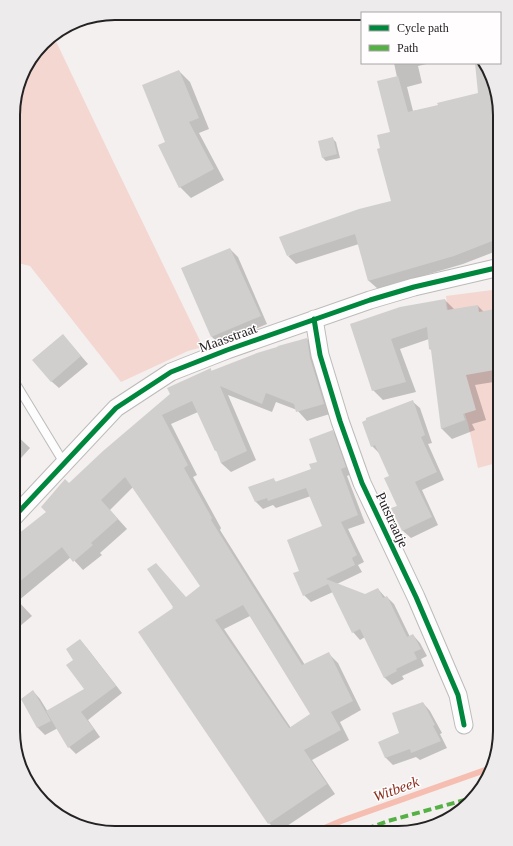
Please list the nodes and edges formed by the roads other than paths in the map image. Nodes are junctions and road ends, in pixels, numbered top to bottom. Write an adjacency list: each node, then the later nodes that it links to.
1 (493, 269): 2 (street, Maasstraat)
2 (314, 319): 4 (street, Maasstraat); 6 (street, Putstraatje)
3 (20, 389): 4 (lane)
4 (64, 463): 5 (street, Maasstraat)
5 (20, 510)
6 (464, 726)

